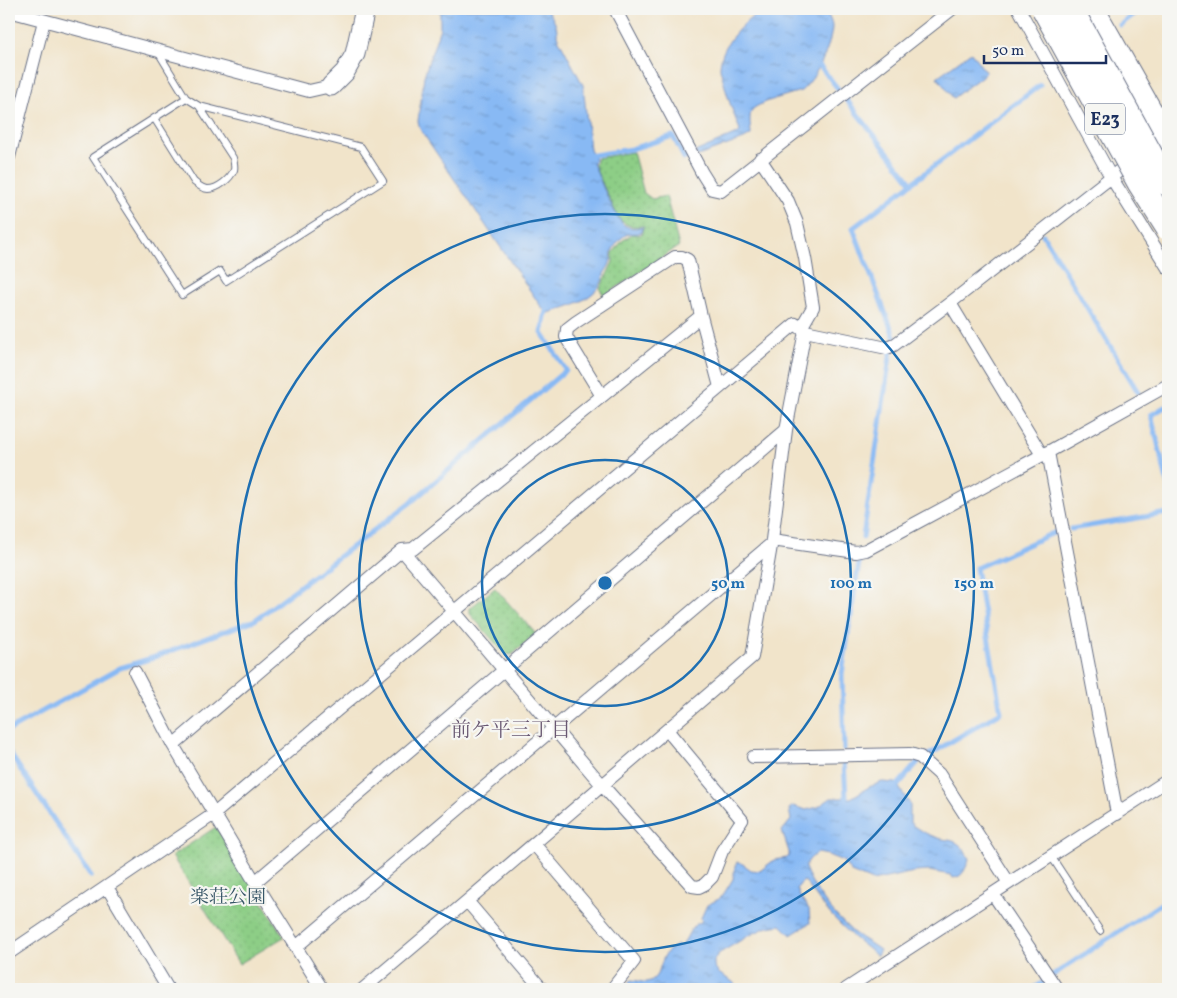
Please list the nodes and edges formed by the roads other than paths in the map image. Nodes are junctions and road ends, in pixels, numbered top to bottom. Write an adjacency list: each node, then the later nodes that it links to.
1 (365, 9): 11 (street)
2 (615, 9): 17 (street)
3 (952, 9): 17 (street)
4 (1019, 9): 18 (street)
5 (1044, 9): 20 (highway, E23, bridge)
6 (1071, 9): 19 (highway, E23, bridge)
7 (1094, 9): 15 (main road)
8 (9, 11): 9 (street)
9 (44, 21): 10 (street); 16 (street)
10 (157, 51): 11 (street); 12 (lane)
11 (331, 86)
12 (186, 98): 13 (lane); 14 (lane)
13 (199, 106): 14 (lane); 14 (lane)
14 (154, 118)
15 (1167, 136): 18 (street)
16 (9, 157)
17 (760, 159): 24 (street)
18 (1111, 177): 21 (street); 22 (street)
19 (1168, 184)
20 (1168, 228)
21 (1168, 268)
22 (950, 303): 24 (street); 29 (street)
23 (701, 316): 26 (street); 27 (street); 27 (street)
24 (803, 329): 26 (street); 28 (street)
25 (1168, 385): 29 (street)
26 (720, 387): 32 (street)
27 (602, 396): 31 (street)
28 (786, 430): 30 (street); 33 (street)
29 (1045, 454): 30 (street); 42 (street)
30 (771, 542): 35 (street); 36 (street)
31 (402, 550): 32 (street); 37 (street)
32 (454, 611): 33 (street); 41 (street)
33 (504, 670): 35 (street); 45 (street)
34 (135, 672): 37 (street)
35 (554, 728): 40 (street); 51 (street)
36 (667, 730): 40 (street); 40 (street)
37 (173, 745): 41 (street)
38 (753, 757): 46 (street)
39 (1168, 780): 42 (street)
40 (602, 785): 43 (street)
41 (214, 814): 45 (street); 47 (street)
42 (1116, 814): 44 (street)
43 (534, 844): 49 (street); 57 (street)
44 (1051, 856): 46 (street); 50 (lane)
45 (255, 882): 51 (street)
46 (1009, 883): 48 (street)
47 (106, 887): 52 (street); 53 (street)
48 (994, 894): 58 (street); 59 (street)
49 (467, 901): 55 (street); 56 (street)
50 (1100, 931)
51 (296, 947): 54 (street)
52 (9, 953)
53 (168, 989)
54 (322, 989)
55 (363, 989)
56 (542, 989)
57 (612, 989)
58 (846, 989)
59 (1057, 989)

